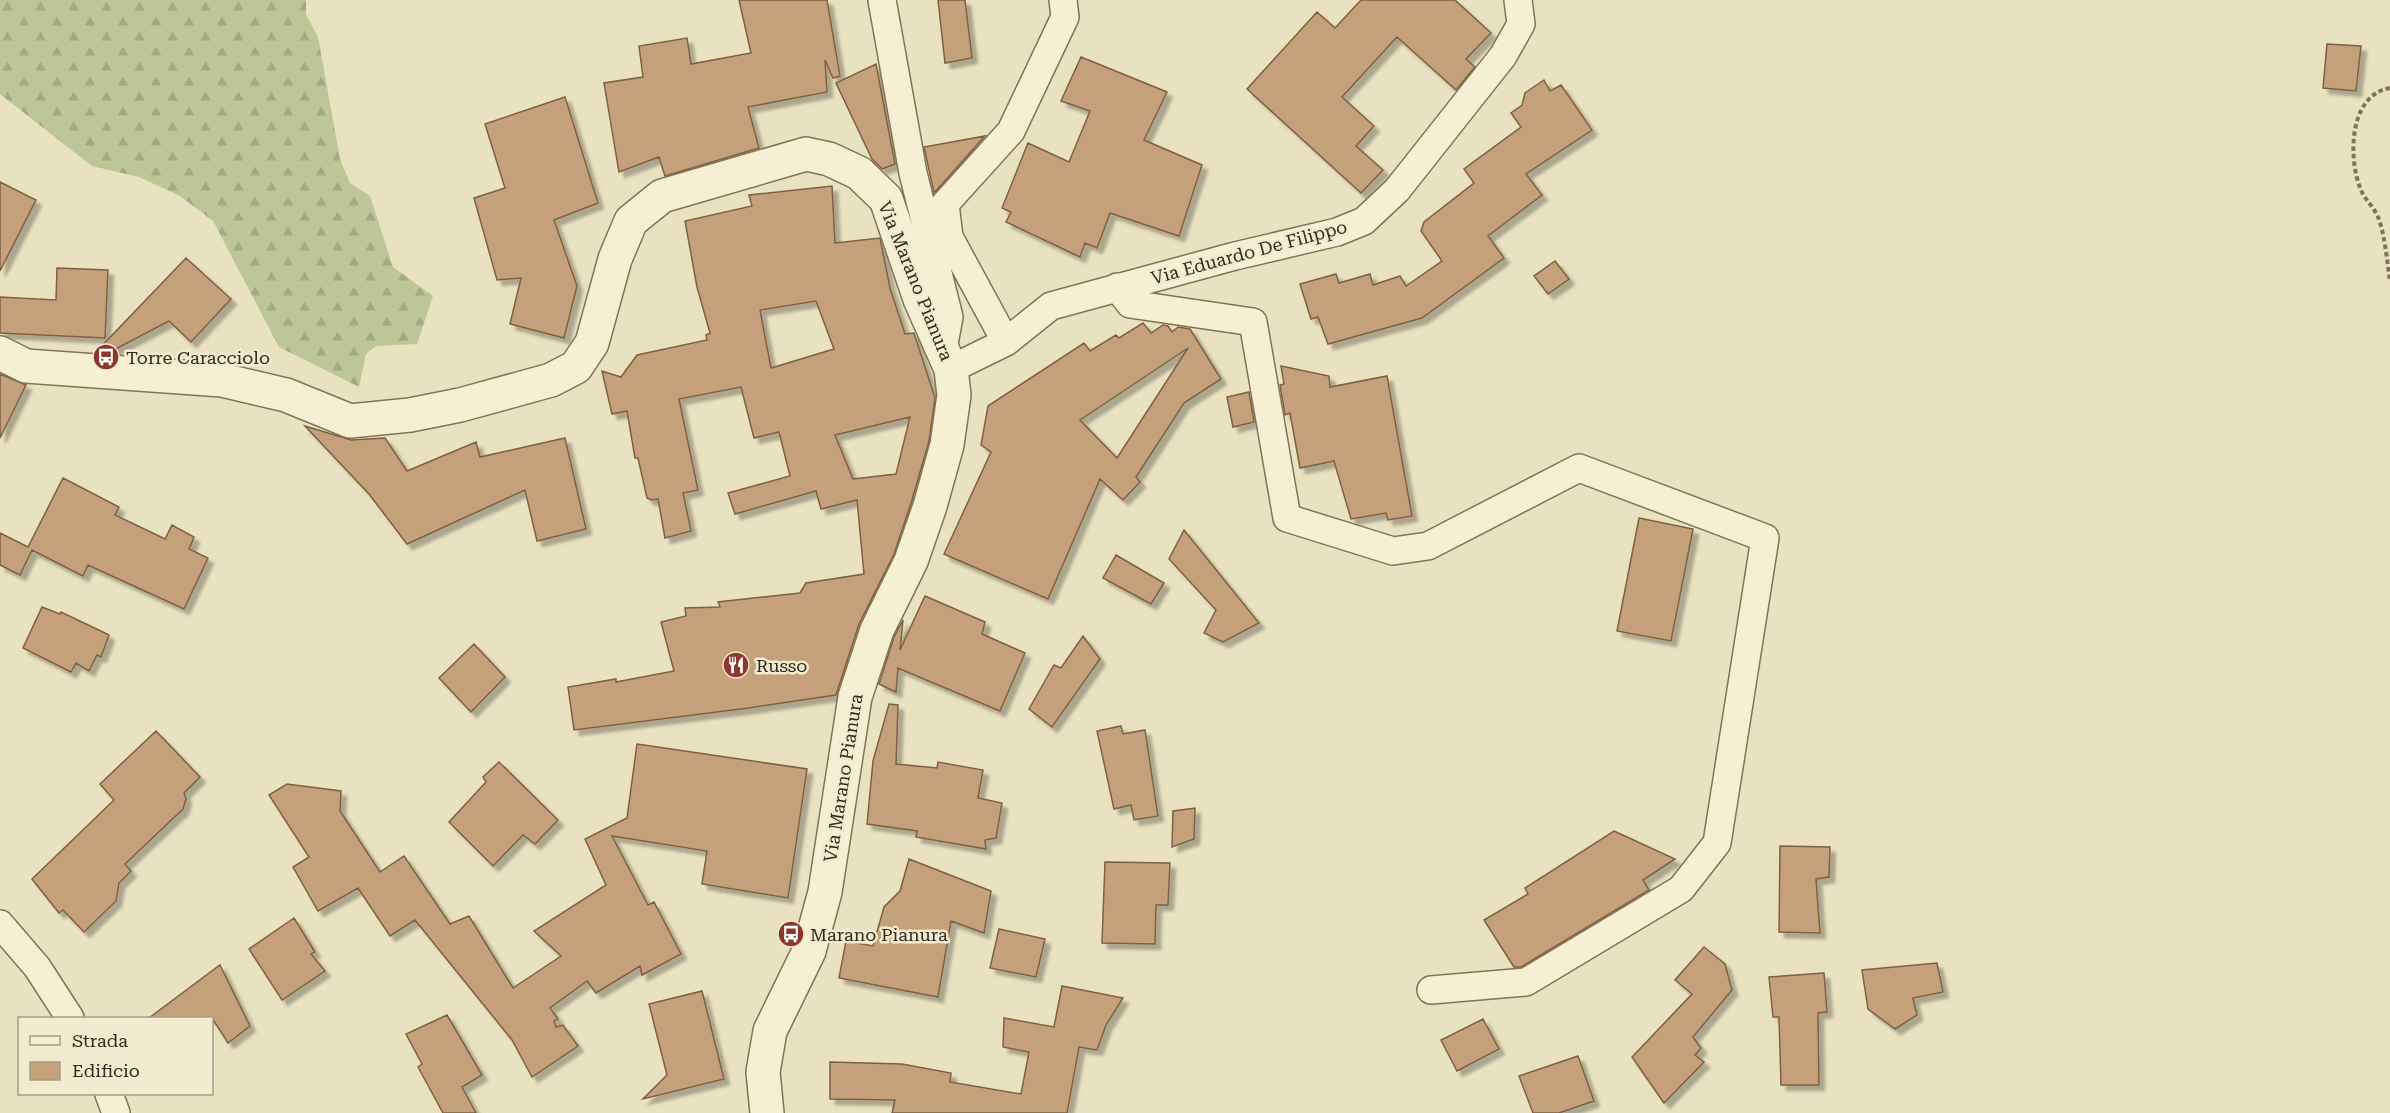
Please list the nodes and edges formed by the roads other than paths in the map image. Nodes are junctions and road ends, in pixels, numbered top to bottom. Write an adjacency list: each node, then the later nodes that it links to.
1 (882, 0): 7 (street)
2 (1063, 0): 5 (street)
3 (1518, 0): 4 (street, Via Eduardo De Filippo)
4 (1117, 287): 5 (street, Via Eduardo De Filippo); 9 (street)
5 (1006, 342): 7 (street, Via Eduardo De Filippo)
6 (0, 353): 7 (street, Via Marano Pianura)
7 (947, 359): 13 (street, Via Marano Pianura)
8 (0, 924): 10 (street)
9 (1431, 990)
10 (69, 1017)
11 (109, 1095): 12 (street)
12 (116, 1113)
13 (767, 1113)

